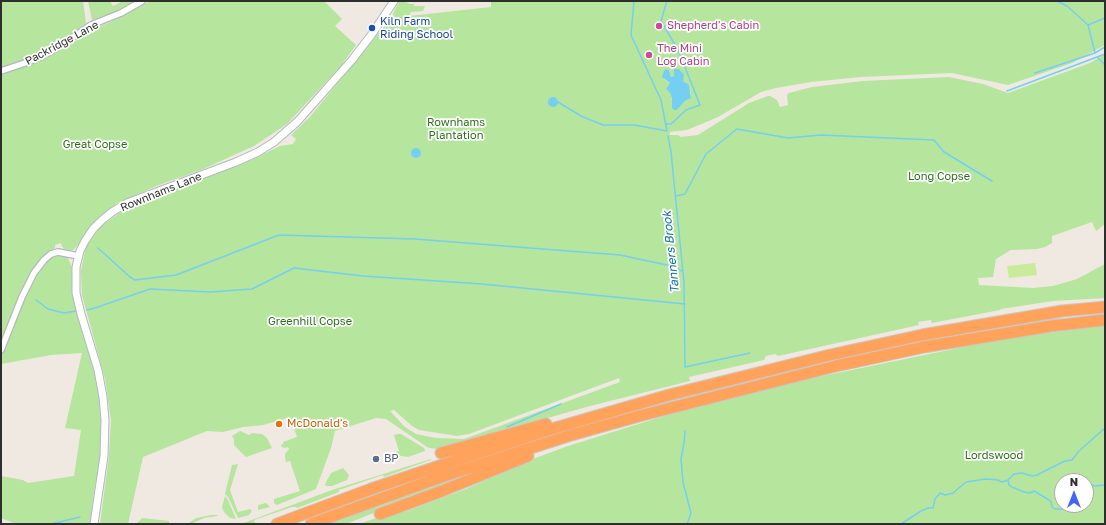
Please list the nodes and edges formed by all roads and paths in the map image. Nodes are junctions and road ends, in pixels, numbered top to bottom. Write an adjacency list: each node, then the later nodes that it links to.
1 (142, 1): 3 (street, Packridge Lane)
2 (394, 1): 4 (street, Rownhams Lane)
3 (1, 71)
4 (79, 256): 7 (street); 12 (street, Rownhams Lane)
5 (1105, 307): 8 (highway)
6 (1105, 320): 9 (highway)
7 (1, 350)
8 (668, 395): 10 (highway); 13 (highway)
9 (568, 436): 11 (highway); 14 (highway)
10 (441, 453)
11 (380, 514)
12 (94, 524)
13 (277, 524)
14 (311, 524)

